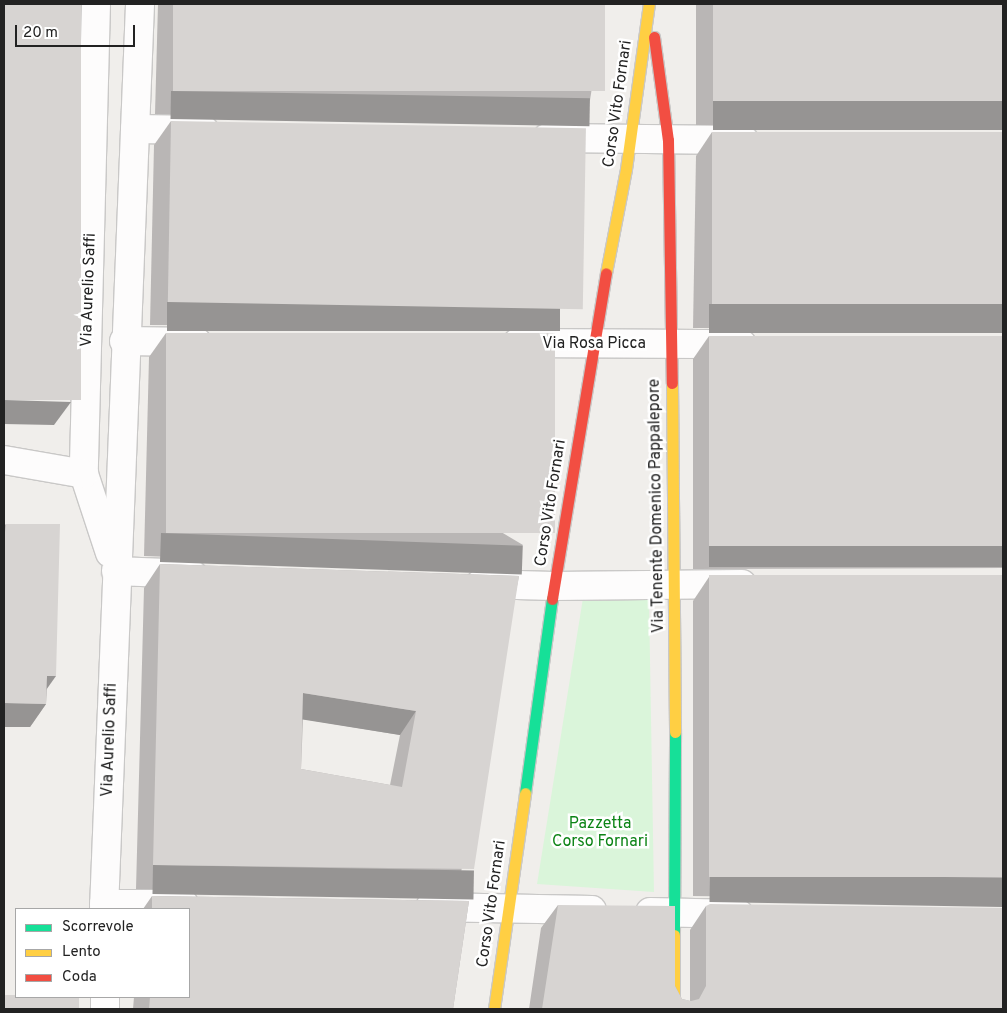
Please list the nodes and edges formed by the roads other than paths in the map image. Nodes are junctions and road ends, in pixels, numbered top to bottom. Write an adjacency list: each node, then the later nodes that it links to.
1 (96, 4): 17 (street, Via Aurelio Saffi)
2 (140, 4): 4 (street, Via Aurelio Saffi)
3 (649, 4): 7 (street, Corso Vito Fornari); 8 (street, Via Tenente Domenico Pappalepore)
4 (135, 129): 5 (street); 10 (street, Via Aurelio Saffi)
5 (234, 131)
6 (521, 137): 7 (street)
7 (630, 140): 8 (street); 13 (street, Corso Vito Fornari)
8 (668, 140): 9 (street); 14 (street, Via Tenente Domenico Pappalepore)
9 (767, 140)
10 (124, 341): 11 (street); 18 (street, Via Aurelio Saffi)
11 (224, 342)
12 (493, 343): 13 (street, Via Rosa Picca)
13 (592, 344): 14 (street, Via Rosa Picca); 23 (street, Corso Vito Fornari)
14 (672, 344): 15 (street, Via Rosa Picca); 21 (street, Via Tenente Domenico Pappalepore)
15 (769, 344)
16 (4, 460): 17 (street)
17 (84, 474): 18 (street, Via Aurelio Saffi)
18 (116, 571): 19 (street); 25 (street, Via Aurelio Saffi)
19 (216, 575)
20 (455, 583): 23 (street)
21 (675, 584): 22 (street); 23 (street); 28 (street, Via Tenente Domenico Pappalepore)
22 (764, 584)
23 (554, 586): 27 (street, Corso Vito Fornari)
24 (212, 905): 25 (street)
25 (104, 906)
26 (400, 906): 27 (street)
27 (508, 908): 28 (street); 30 (street, Corso Vito Fornari)
28 (674, 913): 29 (street); 31 (street, Via Tenente Domenico Pappalepore)
29 (763, 914)
30 (494, 1009)
31 (674, 1009)

